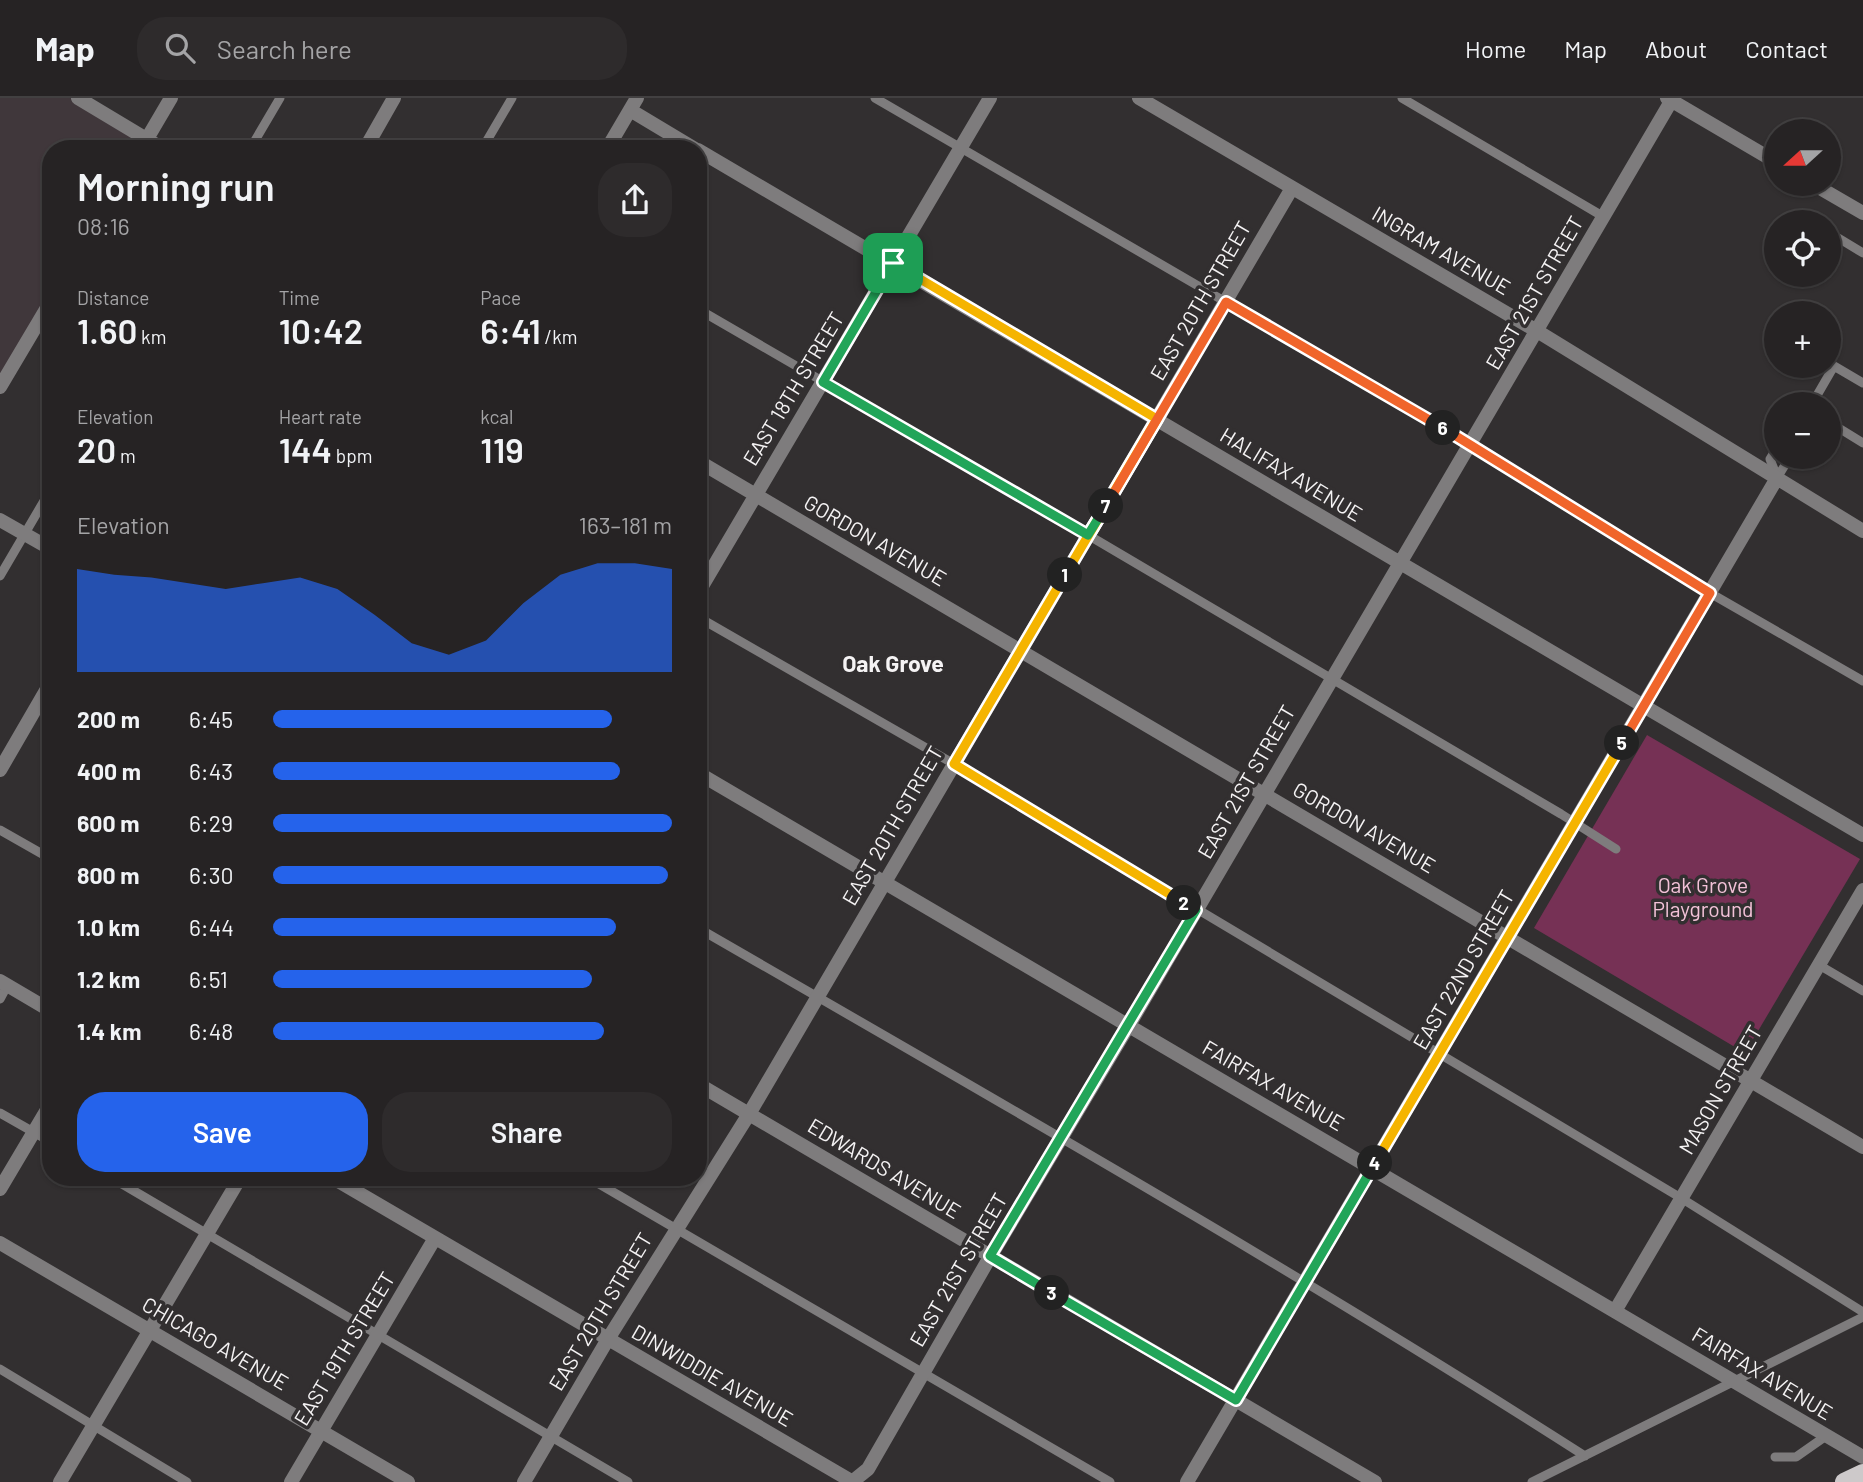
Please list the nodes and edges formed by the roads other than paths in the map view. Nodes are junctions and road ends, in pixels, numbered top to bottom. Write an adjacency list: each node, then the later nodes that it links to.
1 (78, 98): 12 (street)
2 (171, 98): 13 (street)
3 (280, 98): 14 (lane)
4 (394, 98): 15 (street)
5 (512, 98): 16 (lane)
6 (875, 98): 19 (lane)
7 (990, 98): 19 (street, EAST 18TH STREET)
8 (1139, 98): 22 (street, INGRAM AVENUE)
9 (1402, 98): 25 (lane)
10 (1670, 99): 20 (street); 25 (street, EAST 21ST STREET)
11 (633, 104): 17 (street); 18 (street, HALIFAX AVENUE)
12 (138, 140)
13 (146, 140)
14 (255, 140)
15 (370, 140)
16 (487, 140)
17 (612, 140)
18 (683, 140)
19 (960, 148): 28 (street, EAST 18TH STREET); 29 (lane)
20 (1764, 155)
21 (707, 156): 28 (street, HALIFAX AVENUE)
22 (1292, 188): 29 (street, EAST 20TH STREET); 32 (street, INGRAM AVENUE)
23 (1833, 196): 24 (street)
24 (1863, 214)
25 (1604, 217): 32 (street, EAST 21ST STREET)
26 (1841, 240): 27 (lane)
27 (1863, 253)
28 (893, 263): 33 (street, EAST 18TH STREET); 37 (street, HALIFAX AVENUE)
29 (1226, 302): 37 (street, EAST 20TH STREET); 40 (lane)
30 (707, 314): 33 (lane)
31 (42, 316): 35 (street)
32 (1537, 331): 40 (street, EAST 21ST STREET); 44 (street, INGRAM AVENUE)
33 (823, 382): 45 (street, EAST 18TH STREET); 50 (lane)
34 (1863, 383): 36 (lane)
35 (0, 387)
36 (1819, 392)
37 (1157, 419): 50 (street, EAST 20TH STREET); 52 (street, HALIFAX AVENUE)
38 (1841, 429): 39 (lane)
39 (1863, 443)
40 (1470, 444): 52 (street, EAST 21ST STREET); 55 (lane)
41 (707, 466): 45 (street, GORDON AVENUE)
42 (1774, 469): 44 (lane)
43 (1783, 469): 44 (lane)
44 (1777, 478): 48 (street, INGRAM AVENUE); 55 (street, EAST 22ND STREET)
45 (756, 495): 54 (street, EAST 18TH STREET); 57 (street, GORDON AVENUE)
46 (42, 504): 49 (lane)
47 (0, 520): 49 (street)
48 (1863, 531)
49 (24, 534): 51 (street); 53 (lane)
50 (1088, 535): 57 (street, EAST 20TH STREET); 58 (lane)
51 (42, 544)
52 (1400, 563): 58 (street, EAST 21ST STREET); 60 (street, HALIFAX AVENUE)
53 (0, 576)
54 (707, 578)
55 (1710, 593): 59 (lane); 60 (street, EAST 22ND STREET)
56 (707, 622): 62 (lane)
57 (1020, 651): 62 (street, EAST 20TH STREET); 65 (street, GORDON AVENUE)
58 (1332, 679): 65 (street, EAST 21ST STREET); 66 (lane)
59 (1863, 681)
60 (1643, 705): 66 (street, EAST 22ND STREET); 68 (street, HALIFAX AVENUE)
61 (42, 708): 63 (street)
62 (954, 764): 71 (street, EAST 20TH STREET); 73 (lane)
63 (0, 770)
64 (707, 779): 71 (street, FAIRFAX AVENUE)
65 (1264, 794): 73 (street, EAST 21ST STREET); 75 (street, GORDON AVENUE)
66 (1575, 823): 69 (lane); 75 (street, EAST 22ND STREET)
67 (0, 830): 70 (lane)
68 (1863, 835)
69 (1616, 849)
70 (42, 854)
71 (885, 883): 79 (street, EAST 20TH STREET); 82 (street, FAIRFAX AVENUE)
72 (1863, 890): 76 (street, MASON STREET)
73 (1196, 910): 82 (street, EAST 21ST STREET); 83 (lane)
74 (707, 933): 79 (lane)
75 (1508, 937): 83 (street, EAST 22ND STREET); 84 (street, GORDON AVENUE)
76 (1819, 965): 78 (lane); 84 (street, MASON STREET)
77 (4, 984): 80 (lane); 81 (street)
78 (1863, 992)
79 (817, 997): 87 (street, EAST 20TH STREET); 91 (lane)
80 (0, 999)
81 (42, 1006)
82 (1129, 1026): 91 (street, EAST 21ST STREET); 93 (street, FAIRFAX AVENUE)
83 (1439, 1054): 93 (street, EAST 22ND STREET); 101 (lane)
84 (1750, 1081): 92 (street, GORDON AVENUE); 101 (street, MASON STREET)
85 (707, 1089): 87 (street, EDWARDS AVENUE)
86 (0, 1113): 89 (lane)
87 (749, 1114): 94 (street, EAST 20TH STREET); 106 (street, EDWARDS AVENUE)
88 (42, 1119): 89 (street)
89 (34, 1132): 90 (lane); 100 (street)
90 (42, 1137)
91 (1060, 1140): 106 (street, EAST 21ST STREET); 107 (lane)
92 (1863, 1147)
93 (1372, 1168): 107 (street, EAST 22ND STREET); 108 (street, FAIRFAX AVENUE)
94 (707, 1180)
95 (126, 1186): 103 (lane)
96 (235, 1186): 103 (street)
97 (358, 1186): 104 (street, DINWIDDIE AVENUE)
98 (603, 1186): 102 (lane)
99 (704, 1186): 102 (street, EAST 20TH STREET)
100 (0, 1189)
101 (1681, 1198): 108 (street, MASON STREET); 109 (lane)
102 (677, 1228): 112 (street, EAST 20TH STREET); 114 (lane)
103 (208, 1233): 110 (street); 111 (lane)
104 (435, 1238): 111 (street, EAST 19TH STREET); 112 (street, DINWIDDIE AVENUE)
105 (0, 1243): 110 (street, CHICAGO AVENUE)
106 (990, 1256): 114 (street, EAST 21ST STREET); 116 (street, EDWARDS AVENUE)
107 (1306, 1282): 116 (street, EAST 22ND STREET); 121 (lane)
108 (1615, 1311): 115 (street, FAIRFAX AVENUE)
109 (1863, 1315): 115 (lane)
110 (149, 1330): 117 (street); 118 (street, CHICAGO AVENUE)
111 (377, 1336): 118 (street, EAST 19TH STREET); 120 (lane)
112 (608, 1339): 120 (street, EAST 20TH STREET); 131 (street, DINWIDDIE AVENUE)
113 (0, 1369): 117 (lane)
114 (924, 1372): 131 (street, EAST 21ST STREET); 132 (lane)
115 (1736, 1382): 119 (street, FAIRFAX AVENUE); 121 (lane)
116 (1236, 1400): 133 (street, EAST 22ND STREET); 134 (street, EDWARDS AVENUE)
117 (93, 1426): 125 (street); 126 (lane)
118 (321, 1430): 127 (street, EAST 19TH STREET); 128 (street, CHICAGO AVENUE)
119 (1826, 1436): 122 (lane); 123 (street, FAIRFAX AVENUE)
120 (550, 1437): 129 (street, EAST 20TH STREET); 130 (lane)
121 (1585, 1456): 135 (lane)
122 (1775, 1457)
123 (1863, 1457)
124 (1863, 1473): 136 (main road)
125 (60, 1482)
126 (187, 1482)
127 (292, 1482)
128 (408, 1482)
129 (524, 1482)
130 (628, 1482)
131 (852, 1482)
132 (1110, 1482)
133 (1187, 1482)
134 (1375, 1482)
135 (1532, 1482)
136 (1844, 1482)

